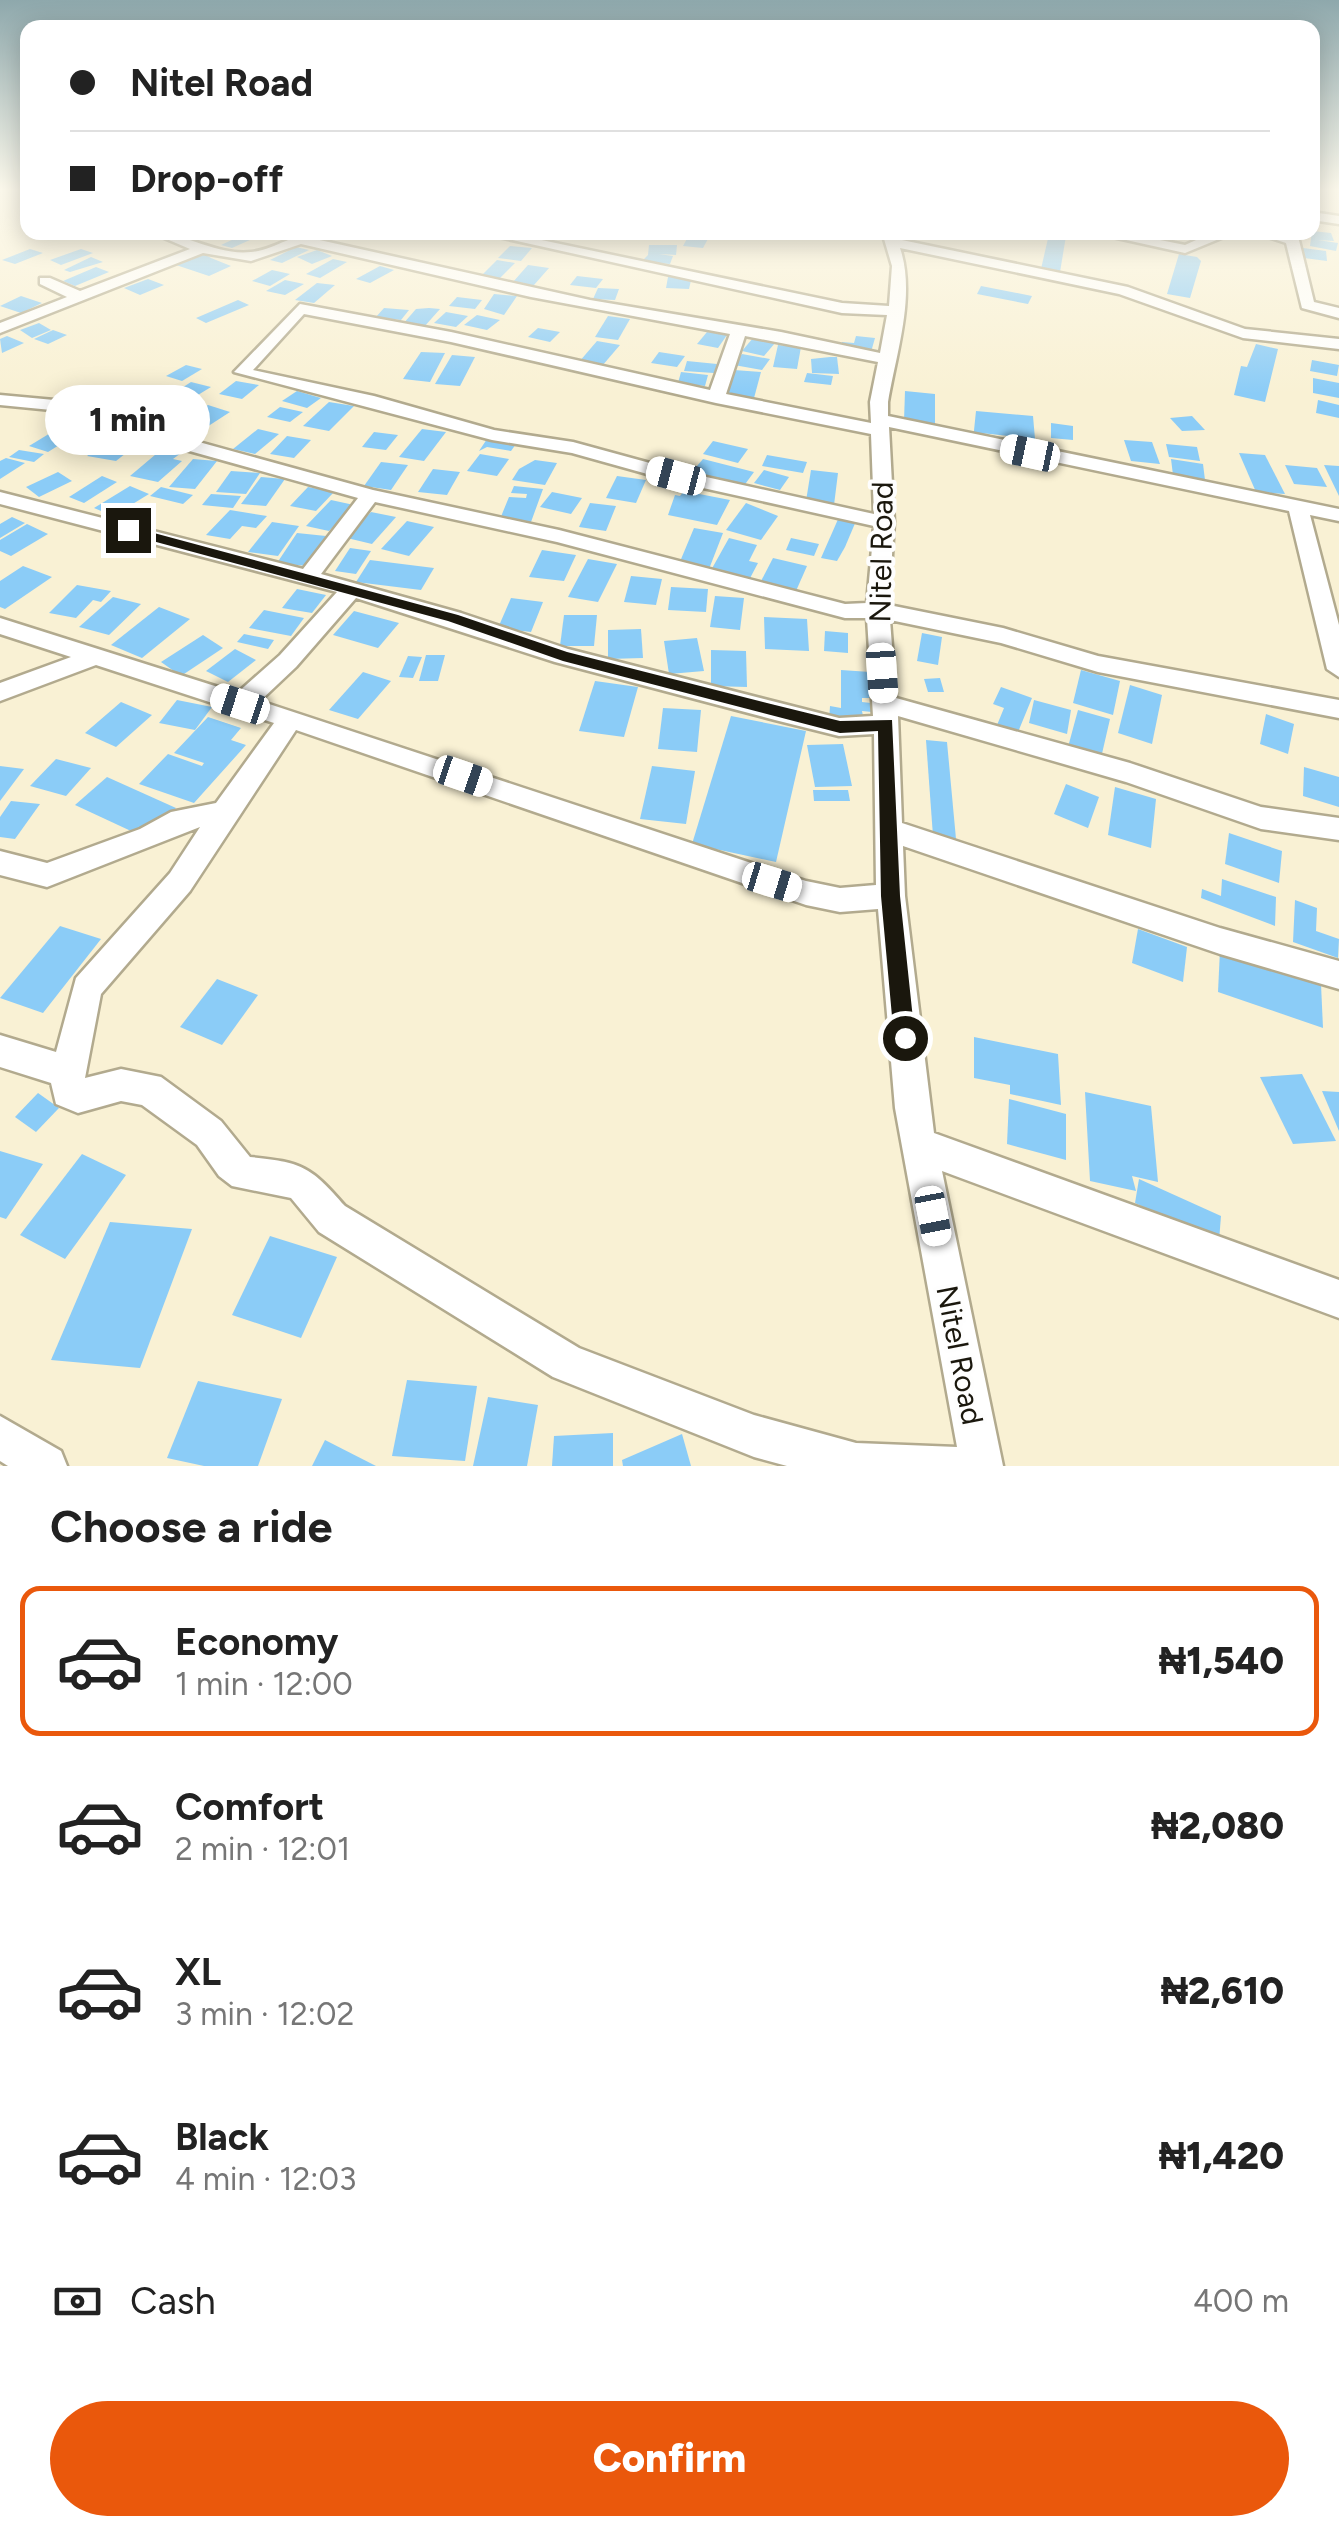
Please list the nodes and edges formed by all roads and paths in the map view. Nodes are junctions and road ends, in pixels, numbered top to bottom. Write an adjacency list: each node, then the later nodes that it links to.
1 (180, 257): 8 (street)
2 (378, 257): 12 (street)
3 (602, 257): 9 (street)
4 (896, 257): 9 (street, Nitel Road)
5 (980, 257): 13 (street)
6 (1296, 257): 10 (street)
7 (44, 282): 8 (street)
8 (78, 296): 11 (street)
9 (895, 311): 14 (street, Nitel Road)
10 (1339, 313)
11 (0, 328)
12 (738, 332): 14 (street); 15 (street)
13 (1339, 344)
14 (886, 358): 17 (street, Nitel Road)
15 (716, 398): 17 (street); 22 (street)
16 (0, 400): 18 (street)
17 (881, 425): 20 (street); 22 (street, Nitel Road)
18 (370, 494): 23 (street); 25 (street)
19 (0, 498): 23 (street)
20 (1298, 507): 21 (street); 28 (street)
21 (1339, 515)
22 (884, 522): 25 (street, Nitel Road)
23 (306, 579): 24 (street)
24 (352, 590): 30 (street); 32 (street)
25 (878, 610): 31 (street); 32 (street, Nitel Road)
26 (0, 626): 27 (street)
27 (94, 658): 29 (street); 30 (street)
28 (1339, 669)
29 (0, 692)
30 (240, 704): 33 (street)
31 (1339, 710)
32 (885, 714): 35 (street); 36 (street, Nitel Road)
33 (290, 720): 34 (street); 38 (street)
34 (224, 812): 37 (street); 41 (street)
35 (1339, 829)
36 (889, 830): 38 (street, Nitel Road); 39 (street)
37 (0, 862)
38 (891, 896): 42 (street, Nitel Road)
39 (1339, 975)
40 (0, 1051): 41 (street)
41 (68, 1072): 46 (street)
42 (919, 1145): 43 (street); 47 (street, Nitel Road)
43 (1339, 1300)
44 (0, 1437): 45 (street)
45 (46, 1466)
46 (952, 1466)
47 (982, 1466)

